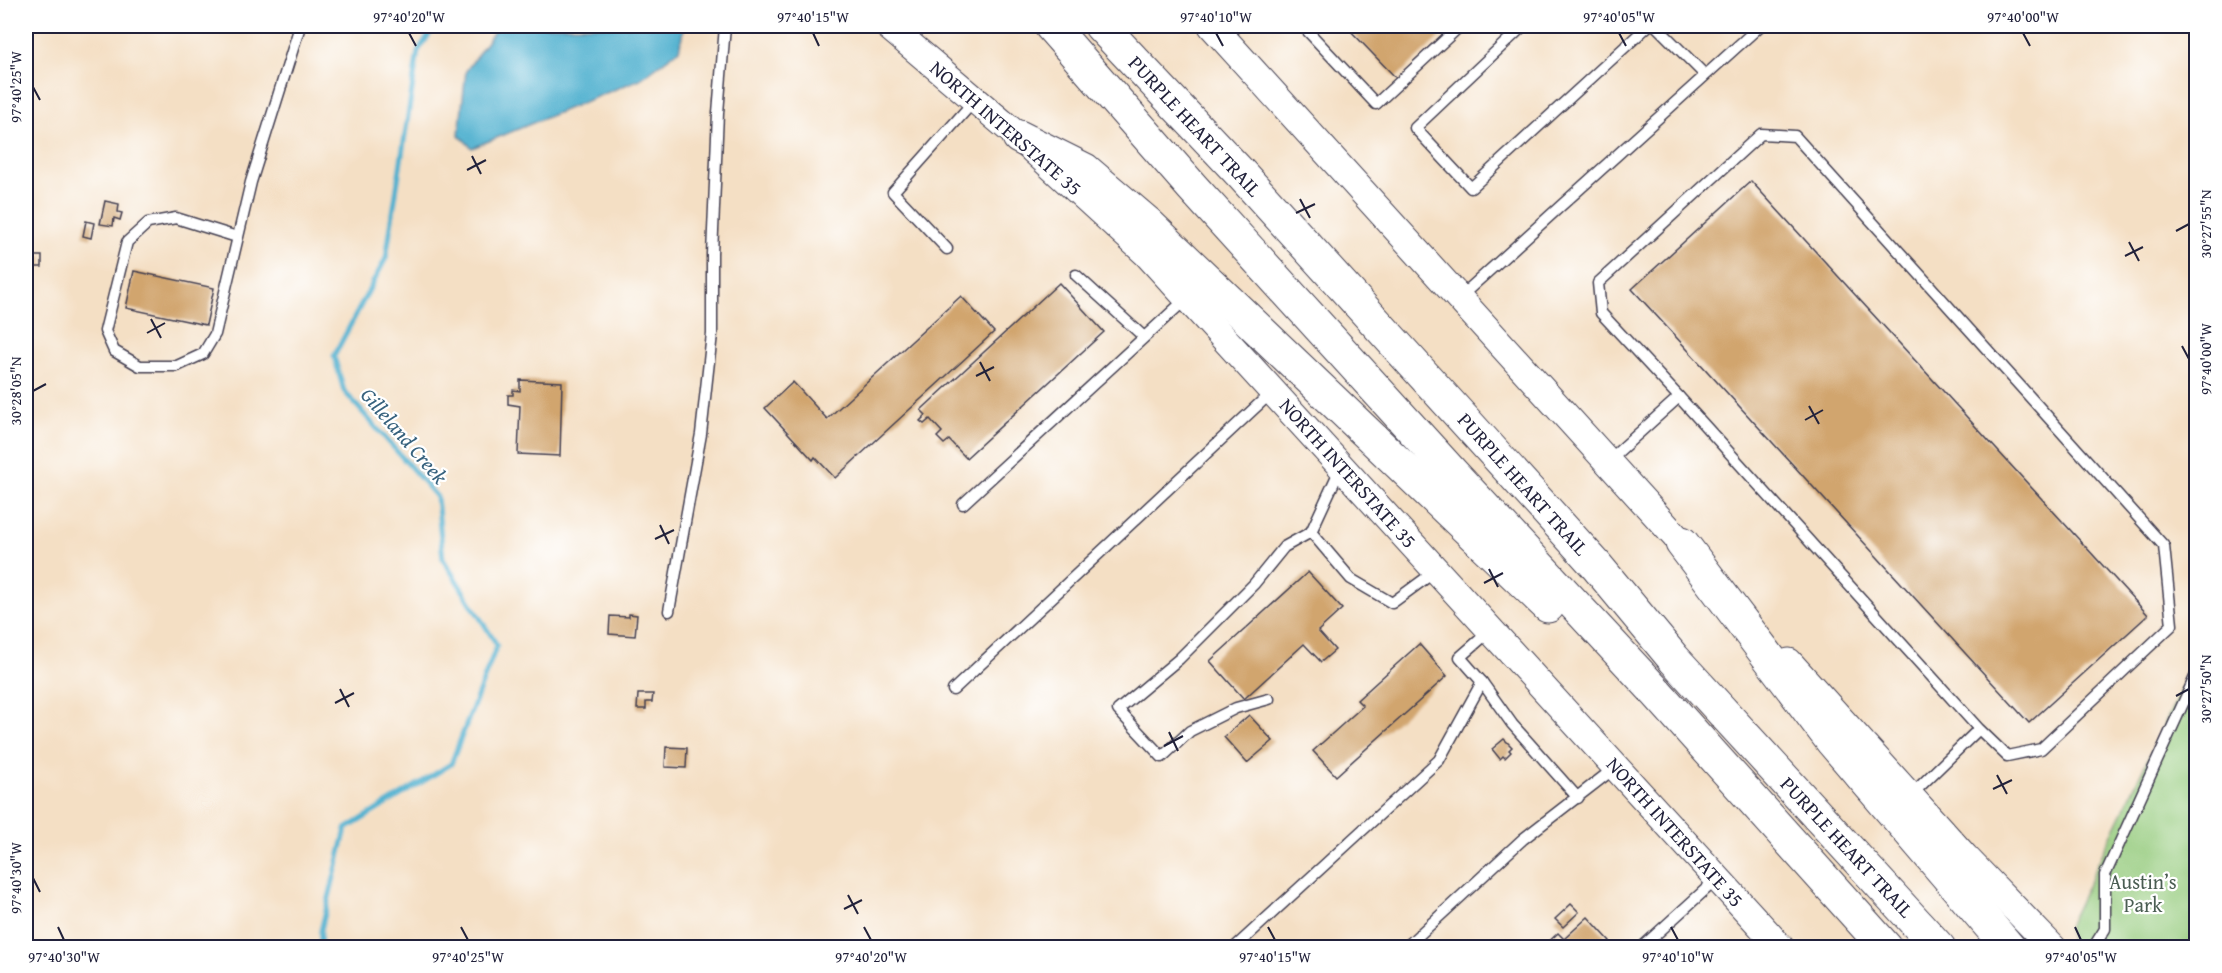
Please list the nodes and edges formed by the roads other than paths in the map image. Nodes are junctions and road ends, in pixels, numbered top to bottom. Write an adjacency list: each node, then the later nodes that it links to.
1 (300, 26): 16 (lane)
2 (726, 26): 30 (lane)
3 (888, 26): 14 (main road, NORTH INTERSTATE 35)
4 (1051, 26): 35 (highway, PURPLE HEART TRAIL)
5 (1101, 26): 49 (highway, PURPLE HEART TRAIL)
6 (1212, 26): 19 (main road)
7 (1303, 26): 8 (lane)
8 (1460, 26)
9 (1523, 26): 10 (lane)
10 (1648, 26)
11 (1656, 26): 13 (lane)
12 (1760, 26): 13 (lane)
13 (1706, 75): 19 (lane)
14 (975, 99): 15 (main road, NORTH INTERSTATE 35); 17 (lane)
15 (1019, 137): 20 (main road, NORTH INTERSTATE 35); 35 (highway)
16 (237, 237): 16 (lane)
17 (947, 249)
18 (1076, 275): 21 (lane)
19 (1459, 297): 24 (main road)
20 (1187, 298): 21 (lane); 22 (main road, NORTH INTERSTATE 35)
21 (1144, 337): 26 (lane)
22 (1273, 391): 25 (main road, NORTH INTERSTATE 35); 34 (lane)
23 (1679, 397): 24 (lane); 37 (lane); 37 (lane)
24 (1607, 462): 28 (main road)
25 (1342, 465): 27 (lane); 29 (main road, NORTH INTERSTATE 35)
26 (963, 504)
27 (1311, 532): 29 (lane); 36 (lane)
28 (1682, 543): 39 (main road); 50 (highway)
29 (1437, 570): 31 (main road, NORTH INTERSTATE 35)
30 (669, 611)
31 (1492, 630): 33 (lane); 38 (main road, NORTH INTERSTATE 35)
32 (2196, 675): 52 (lane)
33 (1482, 682): 40 (lane); 43 (lane)
34 (953, 690)
35 (1657, 693): 42 (highway, PURPLE HEART TRAIL)
36 (1269, 699)
37 (1979, 729): 39 (lane)
38 (1617, 767): 40 (lane); 41 (main road, NORTH INTERSTATE 35)
39 (1910, 796): 51 (main road)
40 (1578, 798): 44 (lane)
41 (1718, 878): 45 (lane); 46 (main road, NORTH INTERSTATE 35)
42 (1857, 917): 47 (highway); 48 (highway, PURPLE HEART TRAIL)
43 (1234, 948)
44 (1405, 948)
45 (1641, 948)
46 (1781, 948)
47 (1877, 948)
48 (1886, 948)
49 (1939, 948)
50 (2009, 948)
51 (2053, 948)
52 (2093, 948)

